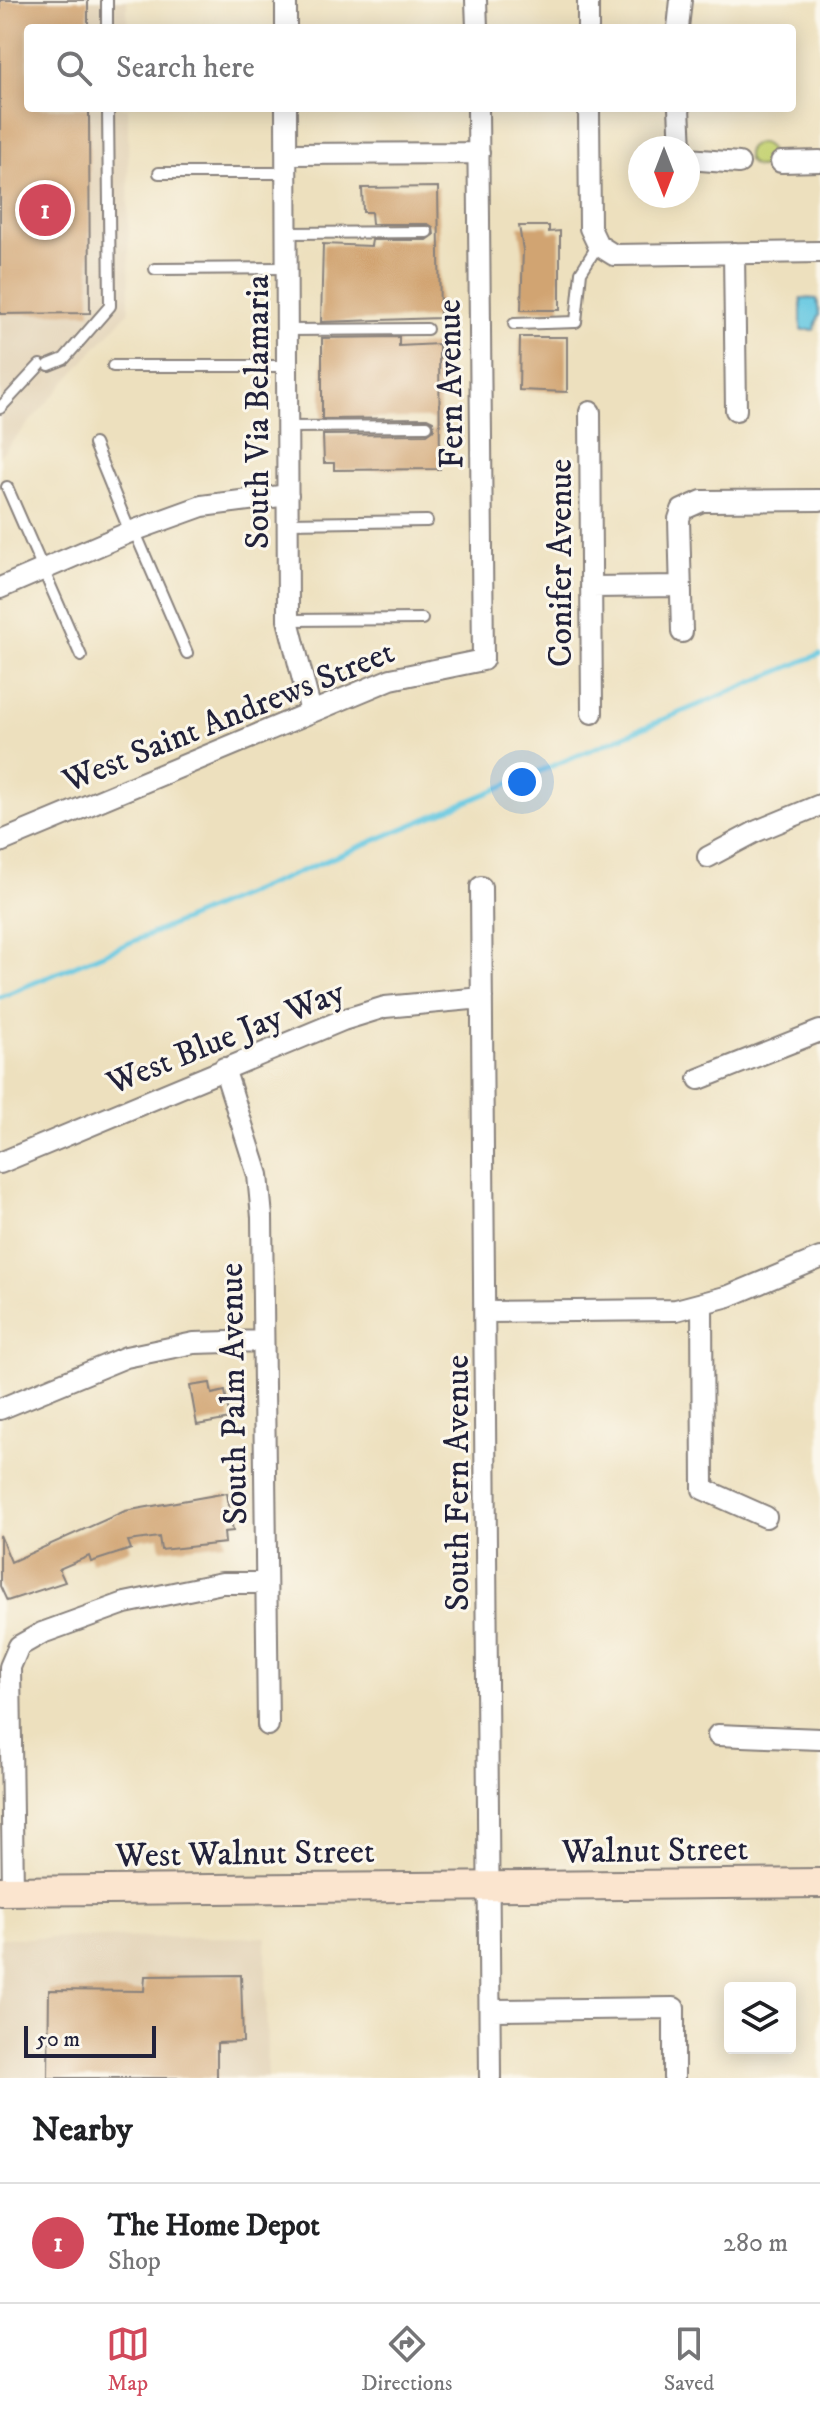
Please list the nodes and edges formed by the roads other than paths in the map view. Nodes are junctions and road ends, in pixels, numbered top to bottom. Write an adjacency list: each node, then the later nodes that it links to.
1 (107, 0): 6 (lane)
2 (286, 0): 7 (street)
3 (476, 0): 8 (street)
4 (588, 0): 9 (street)
5 (681, 0): 10 (street)
6 (107, 24)
7 (286, 24)
8 (477, 24)
9 (588, 24)
10 (678, 24)
11 (108, 112): 36 (lane)
12 (286, 112): 22 (street, South Via Belamaria)
13 (478, 112): 17 (street, Fern Avenue)
14 (589, 112): 26 (street)
15 (679, 112): 16 (street)
16 (680, 136)
17 (479, 153): 22 (street); 57 (street, Fern Avenue)
18 (700, 160): 21 (street)
19 (820, 161): 20 (street)
20 (781, 162)
21 (739, 163)
22 (287, 164): 23 (lane); 25 (street, South Via Belamaria)
23 (159, 173)
24 (427, 232): 25 (lane)
25 (287, 233): 29 (street, South Via Belamaria)
26 (598, 245): 28 (street); 31 (lane)
27 (820, 252): 28 (street)
28 (734, 253): 37 (street)
29 (287, 268): 30 (lane); 33 (street, South Via Belamaria)
30 (155, 269)
31 (514, 324)
32 (427, 329): 33 (lane)
33 (288, 330): 35 (street, South Via Belamaria)
34 (113, 366): 35 (lane)
35 (288, 366): 40 (street, South Via Belamaria)
36 (0, 408)
37 (736, 410)
38 (590, 412): 50 (street, Conifer Avenue)
39 (427, 426): 40 (lane)
40 (288, 427): 43 (street, South Via Belamaria)
41 (94, 444): 47 (lane)
42 (7, 487): 48 (lane)
43 (288, 495): 46 (street, South Via Belamaria); 47 (street)
44 (820, 500): 49 (street)
45 (427, 521): 46 (lane)
46 (288, 523): 53 (street, South Via Belamaria)
47 (132, 531): 48 (street); 55 (lane)
48 (43, 570): 51 (street); 56 (lane)
49 (681, 586): 50 (street); 54 (street)
50 (591, 587): 59 (street, Conifer Avenue)
51 (0, 588)
52 (422, 619): 53 (lane)
53 (288, 620): 58 (street, South Via Belamaria)
54 (682, 632)
55 (187, 653)
56 (81, 656)
57 (483, 660): 58 (street, West Saint Andrews Street)
58 (311, 712): 61 (street, West Saint Andrews Street)
59 (592, 713)
60 (820, 805): 62 (street)
61 (0, 842)
62 (708, 857)
63 (481, 887): 64 (street, South Fern Avenue)
64 (482, 998): 66 (street, West Blue Jay Way); 71 (street, South Fern Avenue)
65 (820, 1031): 67 (street)
66 (224, 1068): 68 (street, West Blue Jay Way); 72 (street, South Palm Avenue)
67 (699, 1079)
68 (0, 1163)
69 (820, 1258): 70 (street)
70 (702, 1304): 71 (street); 74 (street)
71 (486, 1312): 81 (street, South Fern Avenue)
72 (263, 1341): 73 (street); 75 (street, South Palm Avenue)
73 (0, 1409)
74 (766, 1517)
75 (266, 1583): 76 (street, South Palm Avenue); 77 (street)
76 (268, 1725)
77 (5, 1728): 82 (street)
78 (718, 1735): 79 (street)
79 (820, 1739)
80 (820, 1883): 81 (street, Walnut Street)
81 (491, 1887): 82 (street, West Walnut Street); 83 (street, South Fern Avenue)
82 (6, 1891)
83 (490, 2010): 84 (street, South Fern Avenue); 85 (street)
84 (490, 2078)
85 (674, 2078)

